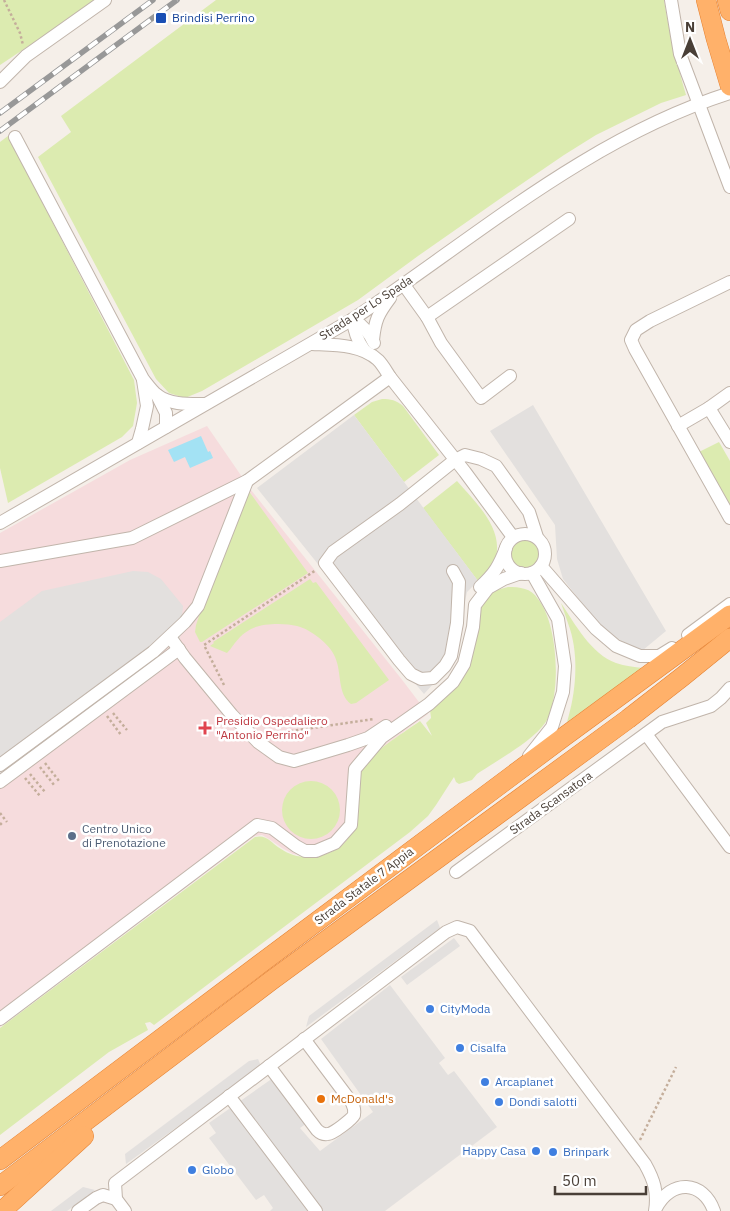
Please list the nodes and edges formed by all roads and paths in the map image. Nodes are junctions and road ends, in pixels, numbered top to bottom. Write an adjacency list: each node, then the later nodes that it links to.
1 (4, 0): 7 (path)
2 (105, 0): 7 (street)
3 (671, 0): 11 (street)
4 (706, 0): 8 (highway)
5 (727, 0): 6 (highway)
6 (730, 11)
7 (26, 56): 9 (street)
8 (727, 78)
9 (0, 82)
10 (730, 93): 11 (street, Strada per Lo Spada)
11 (699, 104): 13 (street); 16 (street, Strada per Lo Spada)
12 (15, 136): 25 (street)
13 (730, 186)
14 (570, 219): 17 (street)
15 (730, 282): 31 (street)
16 (400, 288): 17 (street); 18 (street, Strada per Lo Spada); 19 (street)
17 (427, 318): 23 (street)
18 (353, 319): 19 (street); 20 (street, Strada per Lo Spada); 21 (street)
19 (373, 340): 22 (street)
20 (312, 344): 21 (street); 28 (street, Strada per Lo Spada)
21 (364, 350): 22 (street)
22 (378, 360): 24 (street)
23 (510, 376)
24 (390, 377): 35 (street); 36 (street)
25 (143, 379): 27 (street); 29 (street)
26 (730, 393): 30 (street)
27 (157, 396): 28 (street); 32 (street)
28 (206, 404): 32 (street, Strada per Lo Spada)
29 (147, 406): 32 (street); 34 (street)
30 (709, 408): 31 (street); 33 (street)
31 (678, 426): 37 (street)
32 (166, 427): 34 (street, Strada per Lo Spada)
33 (730, 442)
34 (138, 443): 38 (street, Strada per Lo Spada)
35 (455, 460): 39 (street); 40 (street); 42 (street)
36 (247, 481): 41 (street); 47 (street)
37 (730, 518)
38 (0, 523)
39 (537, 537): 40 (street); 43 (street)
40 (510, 543): 43 (street); 50 (street)
41 (0, 561)
42 (453, 571)
43 (532, 571): 45 (street); 65 (street); 76 (street)
44 (314, 572): 52 (path)
45 (730, 604)
46 (730, 615): 65 (highway, Strada Statale 7 Appia)
47 (170, 637): 50 (street); 63 (street)
48 (730, 638): 51 (highway)
49 (730, 645): 51 (highway)
50 (179, 649): 68 (street)
51 (682, 677): 80 (highway, Strada Statale 7 Appia)
52 (225, 686)
53 (730, 688): 59 (street, Strada Scansatora)
54 (110, 709): 57 (path)
55 (105, 713): 60 (path)
56 (378, 718): 58 (path)
57 (127, 730)
58 (261, 730)
59 (646, 734): 74 (street); 75 (street, Strada Scansatora)
60 (121, 735)
61 (42, 760): 67 (path)
62 (37, 764): 69 (path)
63 (0, 765)
64 (28, 771): 70 (path)
65 (514, 774): 83 (highway, Strada Statale 7 Appia)
66 (23, 775): 71 (path)
67 (59, 781)
68 (0, 782)
69 (54, 785)
70 (45, 792)
71 (40, 796)
72 (0, 813): 73 (path)
73 (7, 822)
74 (730, 847)
75 (456, 872)
76 (0, 1018)
77 (304, 1039): 78 (street); 78 (street); 82 (street)
78 (270, 1066): 81 (street)
79 (676, 1067): 82 (path)
80 (150, 1072): 84 (highway, Strada Statale 7 Appia); 87 (highway)
81 (229, 1096): 85 (street); 90 (street)
82 (635, 1150): 86 (street)
83 (0, 1160)
84 (0, 1186)
85 (116, 1199): 88 (street); 89 (street)
86 (656, 1209): 91 (street)
87 (2, 1211)
88 (78, 1211)
89 (125, 1211)
90 (316, 1211)
91 (714, 1211)

